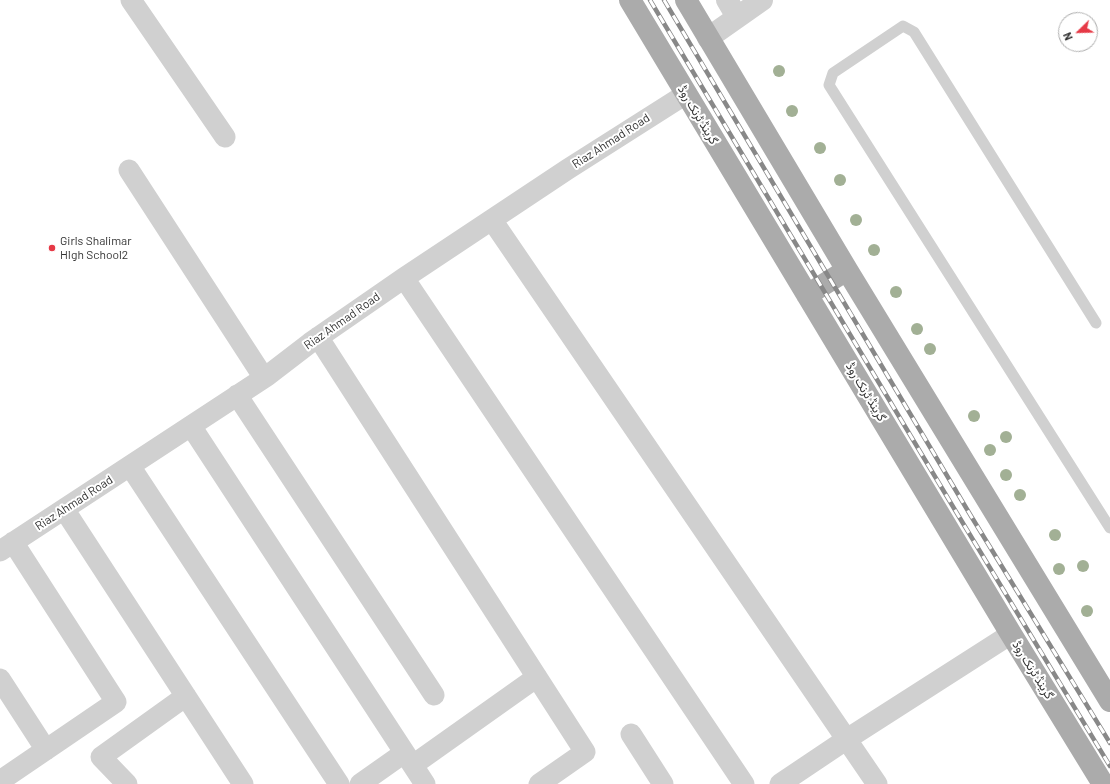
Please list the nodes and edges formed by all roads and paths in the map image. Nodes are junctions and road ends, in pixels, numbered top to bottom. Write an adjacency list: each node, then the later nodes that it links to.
1 (131, 0): 8 (street)
2 (630, 0): 7 (main road, گرینڈ ٹرنک روڈ)
3 (686, 0): 6 (main road)
4 (762, 0): 5 (street)
5 (732, 9): 6 (street)
6 (708, 38): 11 (main road)
7 (686, 94): 10 (street, Riaz Ahmad Road); 13 (main road, گرینڈ ٹرنک روڈ)
8 (225, 138)
9 (130, 170): 16 (street)
10 (492, 220): 12 (street, Riaz Ahmad Road); 31 (street)
11 (847, 270): 13 (main road); 28 (main road)
12 (404, 278): 15 (street, Riaz Ahmad Road); 42 (street)
13 (807, 295): 23 (main road, گرینڈ ٹرنک روڈ)
14 (1096, 323): 21 (lane)
15 (318, 337): 16 (street, Riaz Ahmad Road); 24 (street)
16 (264, 378): 17 (street, Riaz Ahmad Road)
17 (237, 395): 18 (street, Riaz Ahmad Road); 26 (street)
18 (191, 426): 19 (street, Riaz Ahmad Road); 33 (street)
19 (130, 466): 20 (street, Riaz Ahmad Road); 38 (street)
20 (64, 509): 22 (street, Riaz Ahmad Road); 27 (street)
21 (1110, 528)
22 (7, 547): 32 (street)
23 (1011, 634): 31 (street); 45 (main road, گرینڈ ٹرنک روڈ)
24 (537, 677): 33 (street); 35 (street)
25 (0, 679): 29 (street)
26 (434, 695)
27 (186, 696): 36 (street); 37 (street)
28 (1110, 701)
29 (7, 705): 32 (street)
30 (631, 734): 41 (street)
31 (847, 739): 43 (street); 44 (street)
32 (46, 750): 34 (street)
33 (408, 759): 39 (street); 40 (street)
34 (0, 781)
35 (546, 782)
36 (127, 784)
37 (243, 784)
38 (339, 784)
39 (360, 784)
40 (425, 784)
41 (663, 784)
42 (744, 784)
43 (780, 784)
44 (877, 784)
45 (1103, 784)

